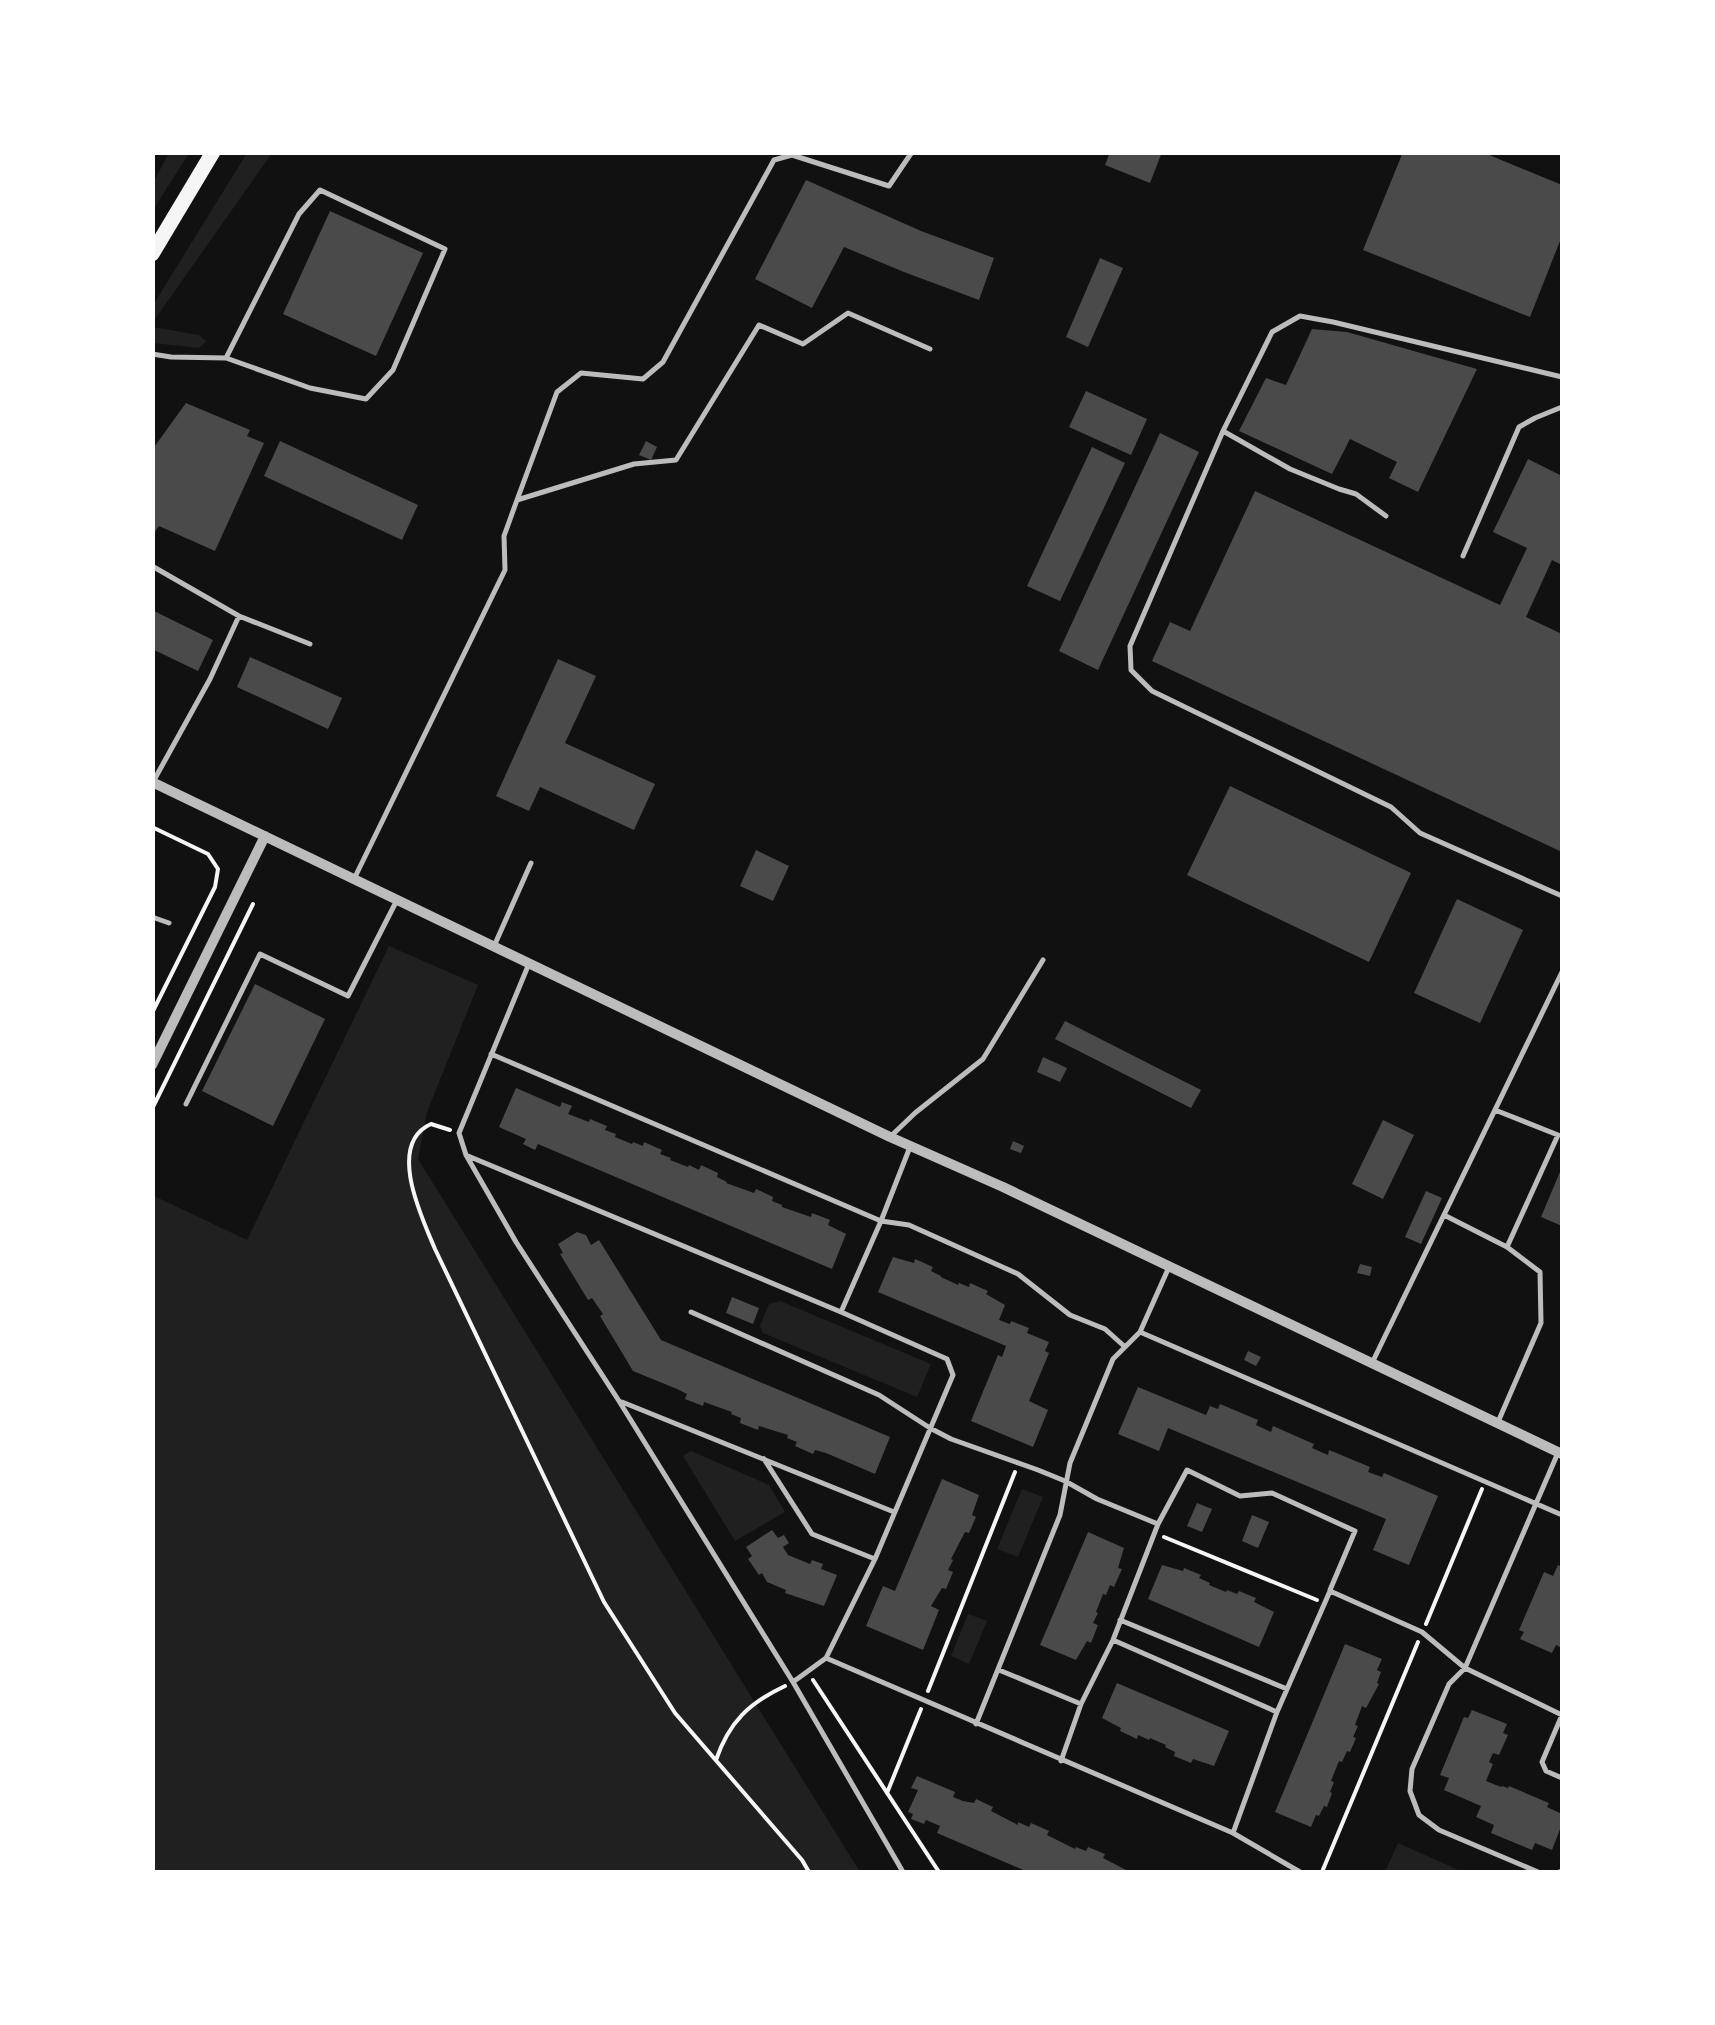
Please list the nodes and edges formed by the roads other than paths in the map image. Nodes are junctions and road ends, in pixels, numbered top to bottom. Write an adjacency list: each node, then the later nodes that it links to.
1 (213, 152): 3 (main road)
2 (912, 152): 10 (lane)
3 (152, 254)
4 (930, 348): 10 (lane)
5 (152, 354): 6 (lane)
6 (226, 358): 6 (lane)
7 (1562, 377): 9 (lane)
8 (1562, 407): 12 (lane)
9 (1224, 430): 11 (lane); 20 (lane)
10 (518, 500): 19 (lane)
11 (1386, 516)
12 (1462, 556)
13 (152, 566): 14 (lane)
14 (239, 616): 15 (lane); 16 (lane)
15 (310, 644)
16 (153, 782): 17 (street)
17 (264, 836): 19 (street); 30 (street)
18 (531, 863): 24 (lane)
19 (354, 880): 21 (street)
20 (1562, 896)
21 (397, 900): 24 (street); 31 (lane)
22 (152, 917): 23 (lane)
23 (169, 923)
24 (494, 947): 26 (street)
25 (1043, 960): 33 (lane)
26 (529, 963): 29 (lane); 33 (street)
27 (1562, 972): 28 (lane)
28 (1560, 982): 32 (lane)
29 (491, 1054): 35 (lane); 37 (lane)
30 (152, 1065)
31 (186, 1104)
32 (1495, 1110): 36 (lane); 38 (lane)
33 (890, 1138): 34 (street)
34 (910, 1147): 37 (lane); 39 (street)
35 (466, 1155): 41 (lane); 45 (lane)
36 (1444, 1214): 38 (lane); 44 (lane)
37 (881, 1222): 41 (lane); 43 (lane)
38 (1507, 1246): 46 (lane)
39 (1169, 1267): 42 (lane); 44 (street)
40 (691, 1312): 47 (lane)
41 (841, 1312): 47 (lane)
42 (1140, 1332): 43 (lane); 51 (lane)
43 (1124, 1346): 50 (lane)
44 (1372, 1364): 46 (street)
45 (619, 1401): 49 (lane); 62 (lane)
46 (1498, 1422): 48 (street)
47 (930, 1428): 50 (lane); 52 (lane)
48 (1561, 1453): 51 (lane)
49 (763, 1458): 52 (lane); 55 (lane)
50 (1065, 1481): 54 (lane); 61 (lane)
51 (1538, 1504): 53 (lane); 60 (lane)
52 (895, 1512): 55 (lane)
53 (1562, 1515)
54 (1158, 1524): 56 (lane); 57 (lane)
55 (876, 1559): 59 (lane)
56 (1330, 1591): 60 (lane); 63 (lane)
57 (1120, 1620): 58 (lane); 63 (lane)
58 (1113, 1640): 64 (lane); 65 (lane)
59 (826, 1658): 62 (lane); 67 (lane)
60 (1465, 1668): 66 (lane); 73 (lane)
61 (999, 1670): 64 (lane); 67 (lane)
62 (793, 1682): 71 (lane)
63 (1287, 1689): 65 (lane)
64 (1082, 1704): 68 (lane)
65 (1277, 1712): 70 (lane)
66 (1562, 1715): 69 (lane)
67 (976, 1724): 68 (lane)
68 (1061, 1761): 70 (lane)
69 (1562, 1778)
70 (1233, 1833): 72 (lane)
71 (903, 1872)
72 (1300, 1872)
73 (1538, 1872)

